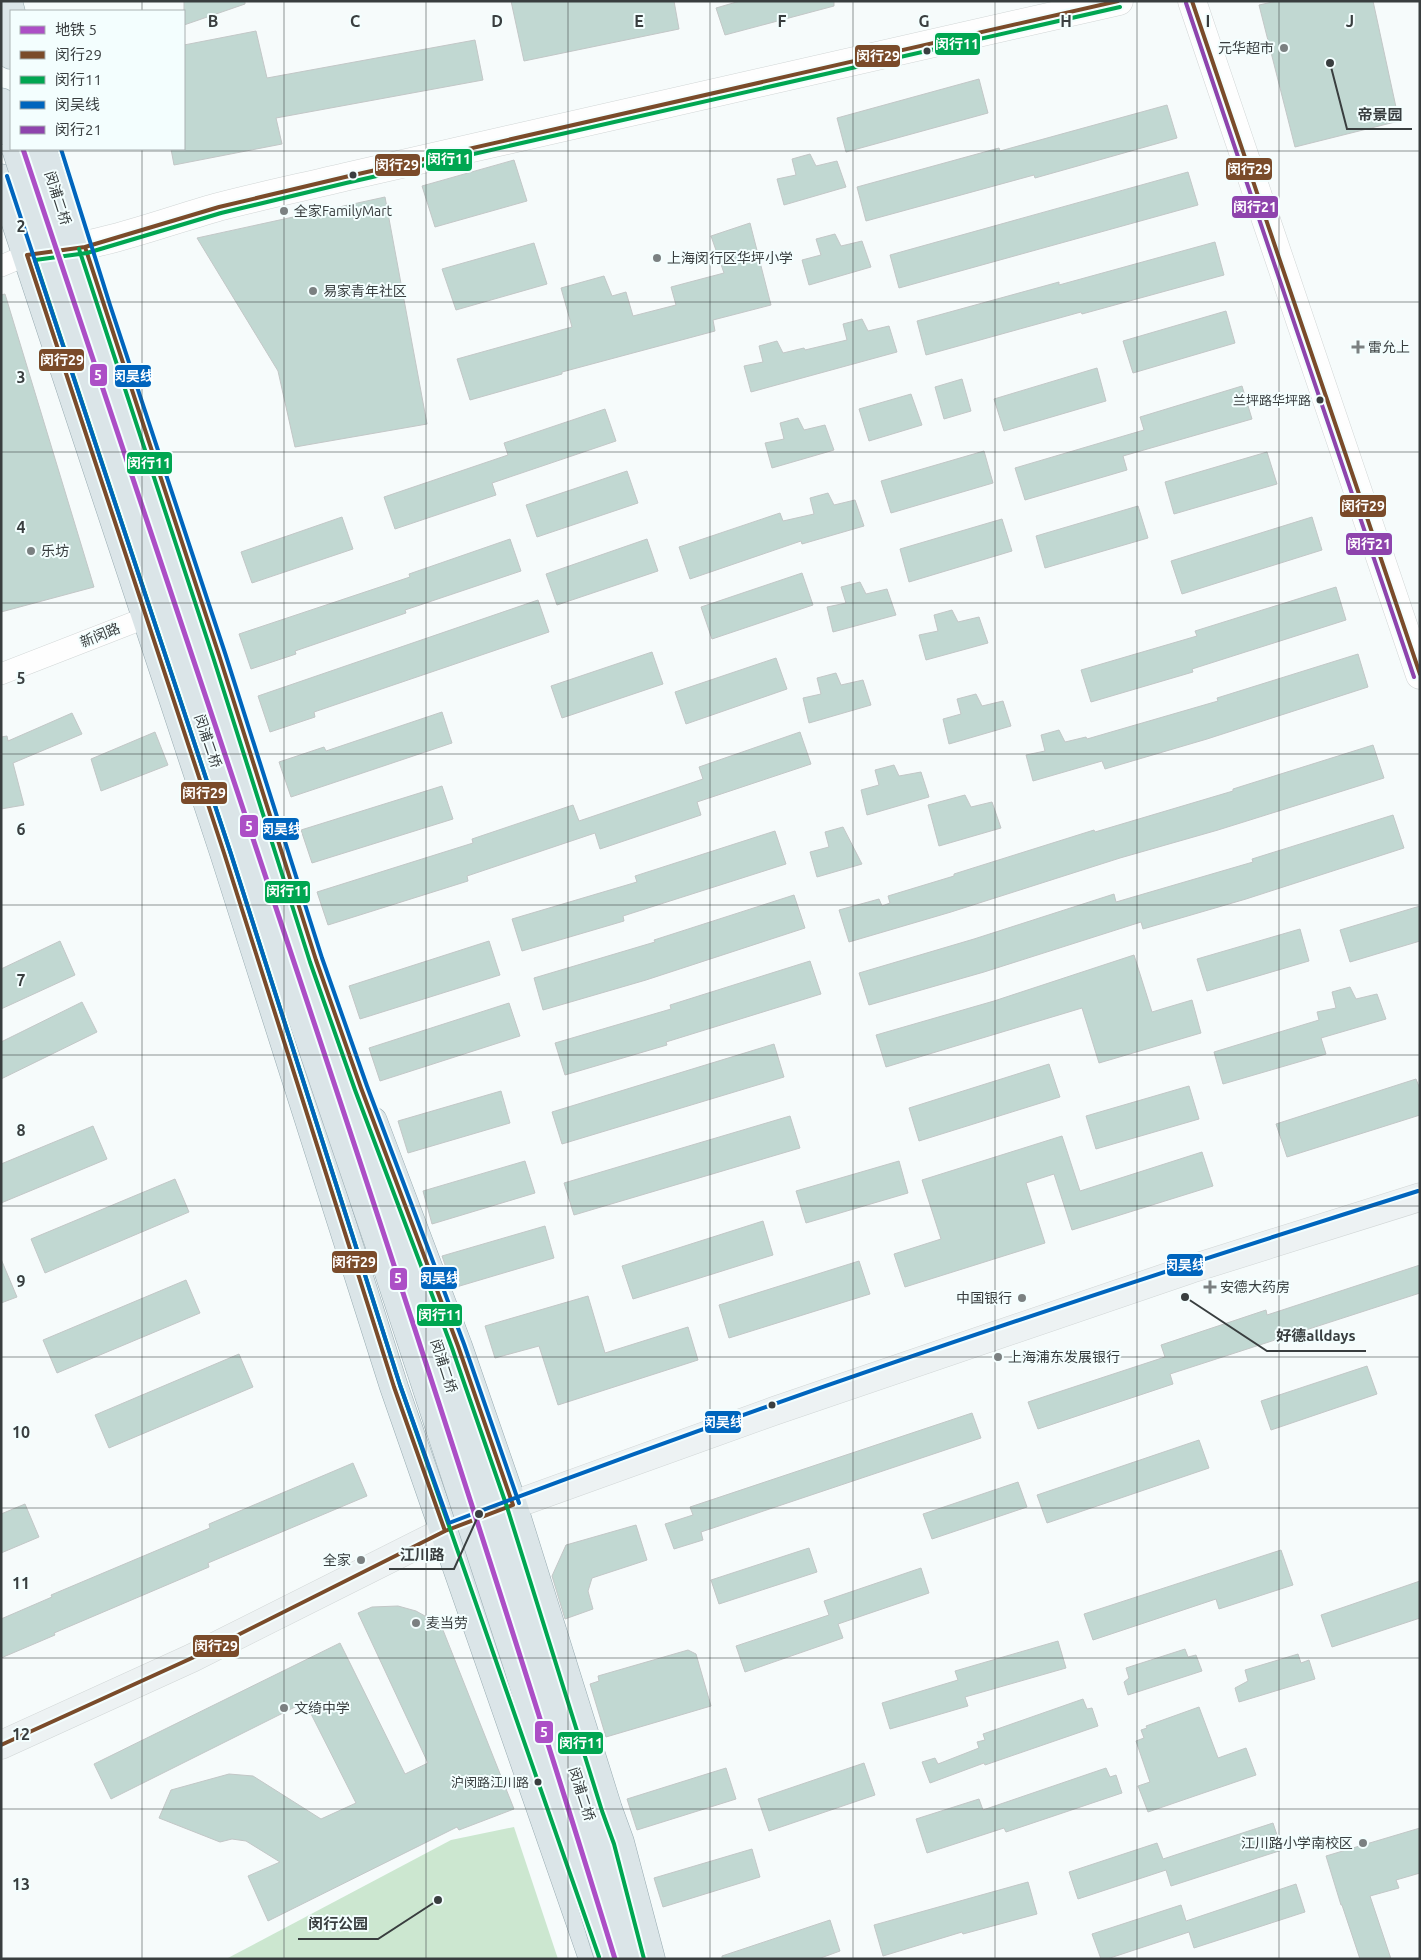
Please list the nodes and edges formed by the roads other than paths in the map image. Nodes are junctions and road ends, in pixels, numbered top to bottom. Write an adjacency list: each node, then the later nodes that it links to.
1 (1119, 1): 11 (street)
2 (1192, 1): 17 (street)
3 (1, 24): 4 (main road)
4 (10, 52)
5 (1, 102): 6 (main road)
6 (10, 130)
7 (16, 150): 23 (main road, 闵浦二桥, bridge)
8 (42, 150): 24 (main road, 闵浦二桥, bridge)
9 (55, 150): 11 (main road)
10 (1, 178): 12 (main road)
11 (85, 246): 12 (street); 14 (main road)
12 (27, 255): 13 (street); 15 (main road)
13 (1, 266)
14 (200, 597): 15 (street, 新闵路); 19 (main road)
15 (146, 617): 16 (street, 新闵路); 20 (main road)
16 (1, 674)
17 (1420, 675)
18 (1420, 1197): 19 (main road)
19 (513, 1505): 20 (main road); 25 (main road)
20 (445, 1531): 21 (main road); 22 (main road)
21 (1, 1745)
22 (593, 1959)
23 (609, 1959)
24 (633, 1959)
25 (651, 1959)

